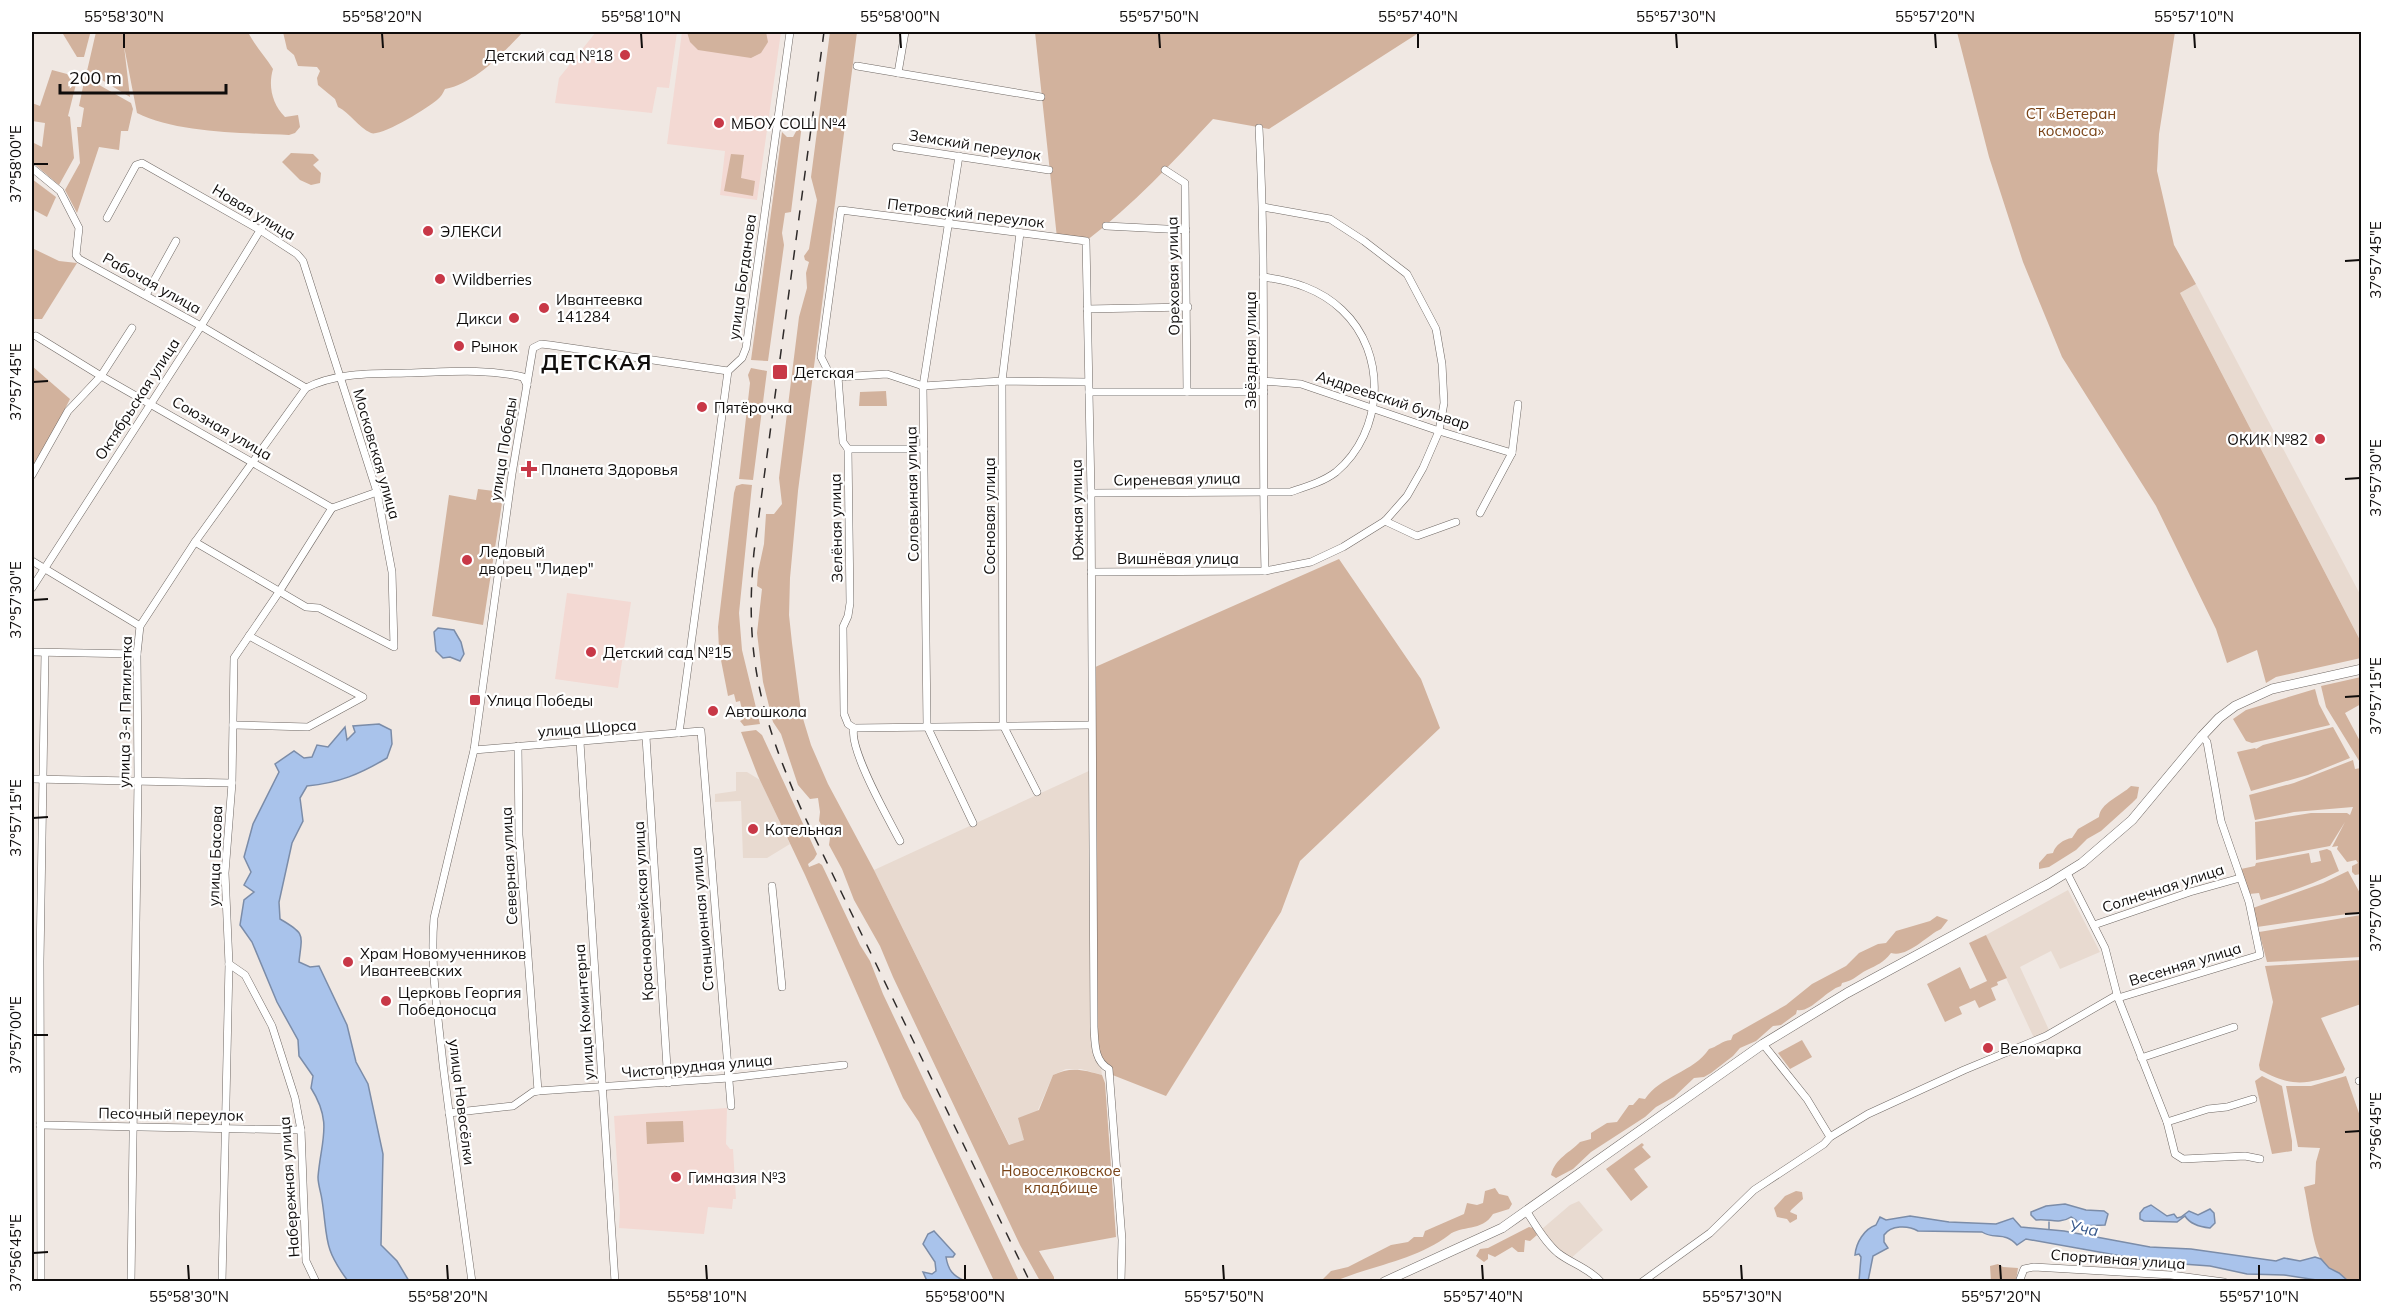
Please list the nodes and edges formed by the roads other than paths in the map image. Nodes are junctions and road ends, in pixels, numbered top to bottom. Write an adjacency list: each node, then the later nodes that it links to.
1 (790, 32): 28 (street, улица Богданова)
2 (905, 32): 4 (street)
3 (857, 66): 4 (street)
4 (898, 73): 5 (street)
5 (1041, 97)
6 (1260, 128): 12 (street, Звёздная улица)
7 (896, 147): 8 (street, Земский переулок)
8 (959, 156): 10 (street, Земский переулок); 14 (street, Соловьиная улица)
9 (32, 168): 22 (street, Рабочая улица)
10 (1049, 170)
11 (1165, 170): 17 (street, Ореховая улица)
12 (1263, 207): 21 (street, Звёздная улица); 44 (street, Вишнёвая улица)
13 (107, 218): 16 (street, Новая улица)
14 (947, 223): 18 (street, Петровский переулок); 31 (street, Петровский переулок); 36 (street, Соловьиная улица)
15 (1106, 226): 17 (street)
16 (262, 227): 25 (street, Октябрьская улица); 30 (street, Новая улица)
17 (1186, 230): 23 (street, Ореховая улица)
18 (1020, 233): 20 (street, Петровский переулок); 32 (street, Сосновая улица)
19 (176, 241): 22 (street)
20 (1086, 241): 24 (street, Южная улица)
21 (1263, 277): 33 (street, Звёздная улица); 43 (street, Сиреневая улица)
22 (146, 295): 25 (street, Рабочая улица)
23 (1188, 307): 24 (street); 39 (street, Ореховая улица)
24 (1087, 309): 34 (street, Южная улица)
25 (201, 326): 37 (street, Рабочая улица); 41 (street, Октябрьская улица)
26 (132, 328): 29 (street)
27 (36, 336): 29 (street, Союзная улица)
28 (728, 371): 35 (street, улица Победы); 76 (street)
29 (101, 376): 41 (street, Союзная улица); 49 (street)
30 (341, 376): 35 (street); 37 (street); 50 (street, Московская улица)
31 (838, 376): 36 (street); 45 (street, Зелёная улица)
32 (1002, 381): 34 (street); 36 (street); 71 (street, Сосновая улица)
33 (1263, 381): 40 (street, Звёздная улица); 43 (street, Андреевский бульвар)
34 (1089, 382): 38 (street, Южная улица)
35 (527, 385): 81 (street, улица Победы)
36 (923, 386): 46 (street, Соловьиная улица)
37 (306, 388): 48 (street, улица 3-я Пятилетка)
38 (1089, 392): 39 (street); 52 (street, Южная улица)
39 (1187, 392): 40 (street)
40 (1264, 392): 51 (street, Звёздная улица)
41 (151, 403): 48 (street, Союзная улица); 59 (street, Октябрьская улица)
42 (1518, 404): 47 (street)
43 (1373, 409): 44 (street, Андреевский бульвар); 51 (street, Сиреневая улица)
44 (1438, 431): 47 (street, Андреевский бульвар); 55 (street, Вишнёвая улица)
45 (848, 449): 46 (street); 74 (street, Зелёная улица)
46 (924, 449): 73 (street, Соловьиная улица)
47 (1512, 453): 54 (street)
48 (253, 461): 53 (street, Союзная улица); 57 (street, улица 3-я Пятилетка)
49 (32, 475)
50 (377, 492): 53 (street); 63 (street, Московская улица)
51 (1263, 492): 52 (street, Сиреневая улица); 60 (street, Звёздная улица)
52 (1091, 493): 61 (street, Южная улица)
53 (332, 508): 63 (street, улица Басова)
54 (1480, 513)
55 (1385, 521): 56 (street); 60 (street, Вишнёвая улица)
56 (1456, 522)
57 (195, 542): 63 (street); 64 (street, улица 3-я Пятилетка)
58 (32, 561): 59 (street)
59 (44, 569): 62 (street, Октябрьская улица); 64 (street)
60 (1265, 571): 61 (street, Вишнёвая улица)
61 (1091, 572): 72 (street, Южная улица)
62 (32, 588)
63 (279, 592): 65 (street, улица Басова)
64 (140, 626): 68 (street, улица 3-я Пятилетка)
65 (249, 636): 70 (street, улица Басова); 70 (street)
66 (32, 652): 67 (street)
67 (45, 653): 68 (street); 82 (street)
68 (137, 654): 84 (street, улица 3-я Пятилетка)
69 (2361, 669): 77 (main road)
70 (233, 725): 85 (street, улица Басова)
71 (1003, 725): 72 (street); 73 (street); 86 (street, Сосновая улица)
72 (1091, 725): 121 (street, Южная улица)
73 (927, 726): 74 (street); 87 (street, Соловьиная улица)
74 (854, 728): 88 (street, Зелёная улица)
75 (701, 731): 76 (street, улица Щорса); 100 (street, Станционная улица)
76 (680, 733): 78 (street, улица Щорса)
77 (2202, 736): 89 (main road); 90 (street)
78 (646, 737): 79 (street, улица Щорса); 101 (street, Красноармейская улица)
79 (580, 742): 80 (street, улица Щорса); 102 (street, улица Коминтерна)
80 (518, 746): 81 (street, улица Щорса); 103 (street, Северная улица)
81 (474, 750): 106 (street, улица Новосёлки)
82 (43, 778): 83 (street); 84 (street); 108 (street)
83 (32, 779)
84 (138, 780): 85 (street); 109 (street, улица 3-я Пятилетка)
85 (232, 783): 93 (street, улица Басова)
86 (1036, 792)
87 (973, 823)
88 (900, 841)
89 (2067, 873): 92 (street); 97 (main road)
90 (2240, 878): 92 (street, Солнечная улица); 95 (street, Весенняя улица)
91 (772, 886): 94 (street)
92 (2094, 926): 95 (street)
93 (229, 964): 110 (street, улица Басова); 111 (street, Набережная улица)
94 (782, 987)
95 (2117, 997): 98 (street); 112 (street, Весенняя улица)
96 (2234, 1028): 98 (street)
97 (1763, 1044): 112 (street); 114 (main road)
98 (2140, 1058): 107 (street)
99 (844, 1065): 100 (street, Чистопрудная улица)
100 (729, 1078): 101 (street, Чистопрудная улица); 105 (street, Станционная улица)
101 (668, 1083): 102 (street, Чистопрудная улица)
102 (603, 1088): 103 (street, Чистопрудная улица); 120 (street, улица Коминтерна)
103 (538, 1091): 106 (street, Чистопрудная улица)
104 (2253, 1099): 107 (street)
105 (731, 1106)
106 (449, 1113): 119 (street, улица Новосёлки)
107 (2166, 1122): 113 (street)
108 (40, 1125): 109 (street, Песочный переулок); 115 (street)
109 (134, 1127): 110 (street, Песочный переулок); 116 (street, улица 3-я Пятилетка)
110 (226, 1128): 111 (street, Песочный переулок); 117 (street, улица Басова)
111 (301, 1130): 118 (street, Набережная улица)
112 (1830, 1137): 124 (street, Весенняя улица)
113 (2260, 1160)
114 (1527, 1212): 122 (main road); 123 (street)
115 (41, 1281)
116 (131, 1281)
117 (222, 1281)
118 (316, 1281)
119 (472, 1281)
120 (615, 1281)
121 (1120, 1281)
122 (1384, 1281)
123 (1601, 1281)
124 (1642, 1281)
125 (2019, 1281): 126 (street, Спортивная улица)
126 (2223, 1281)

